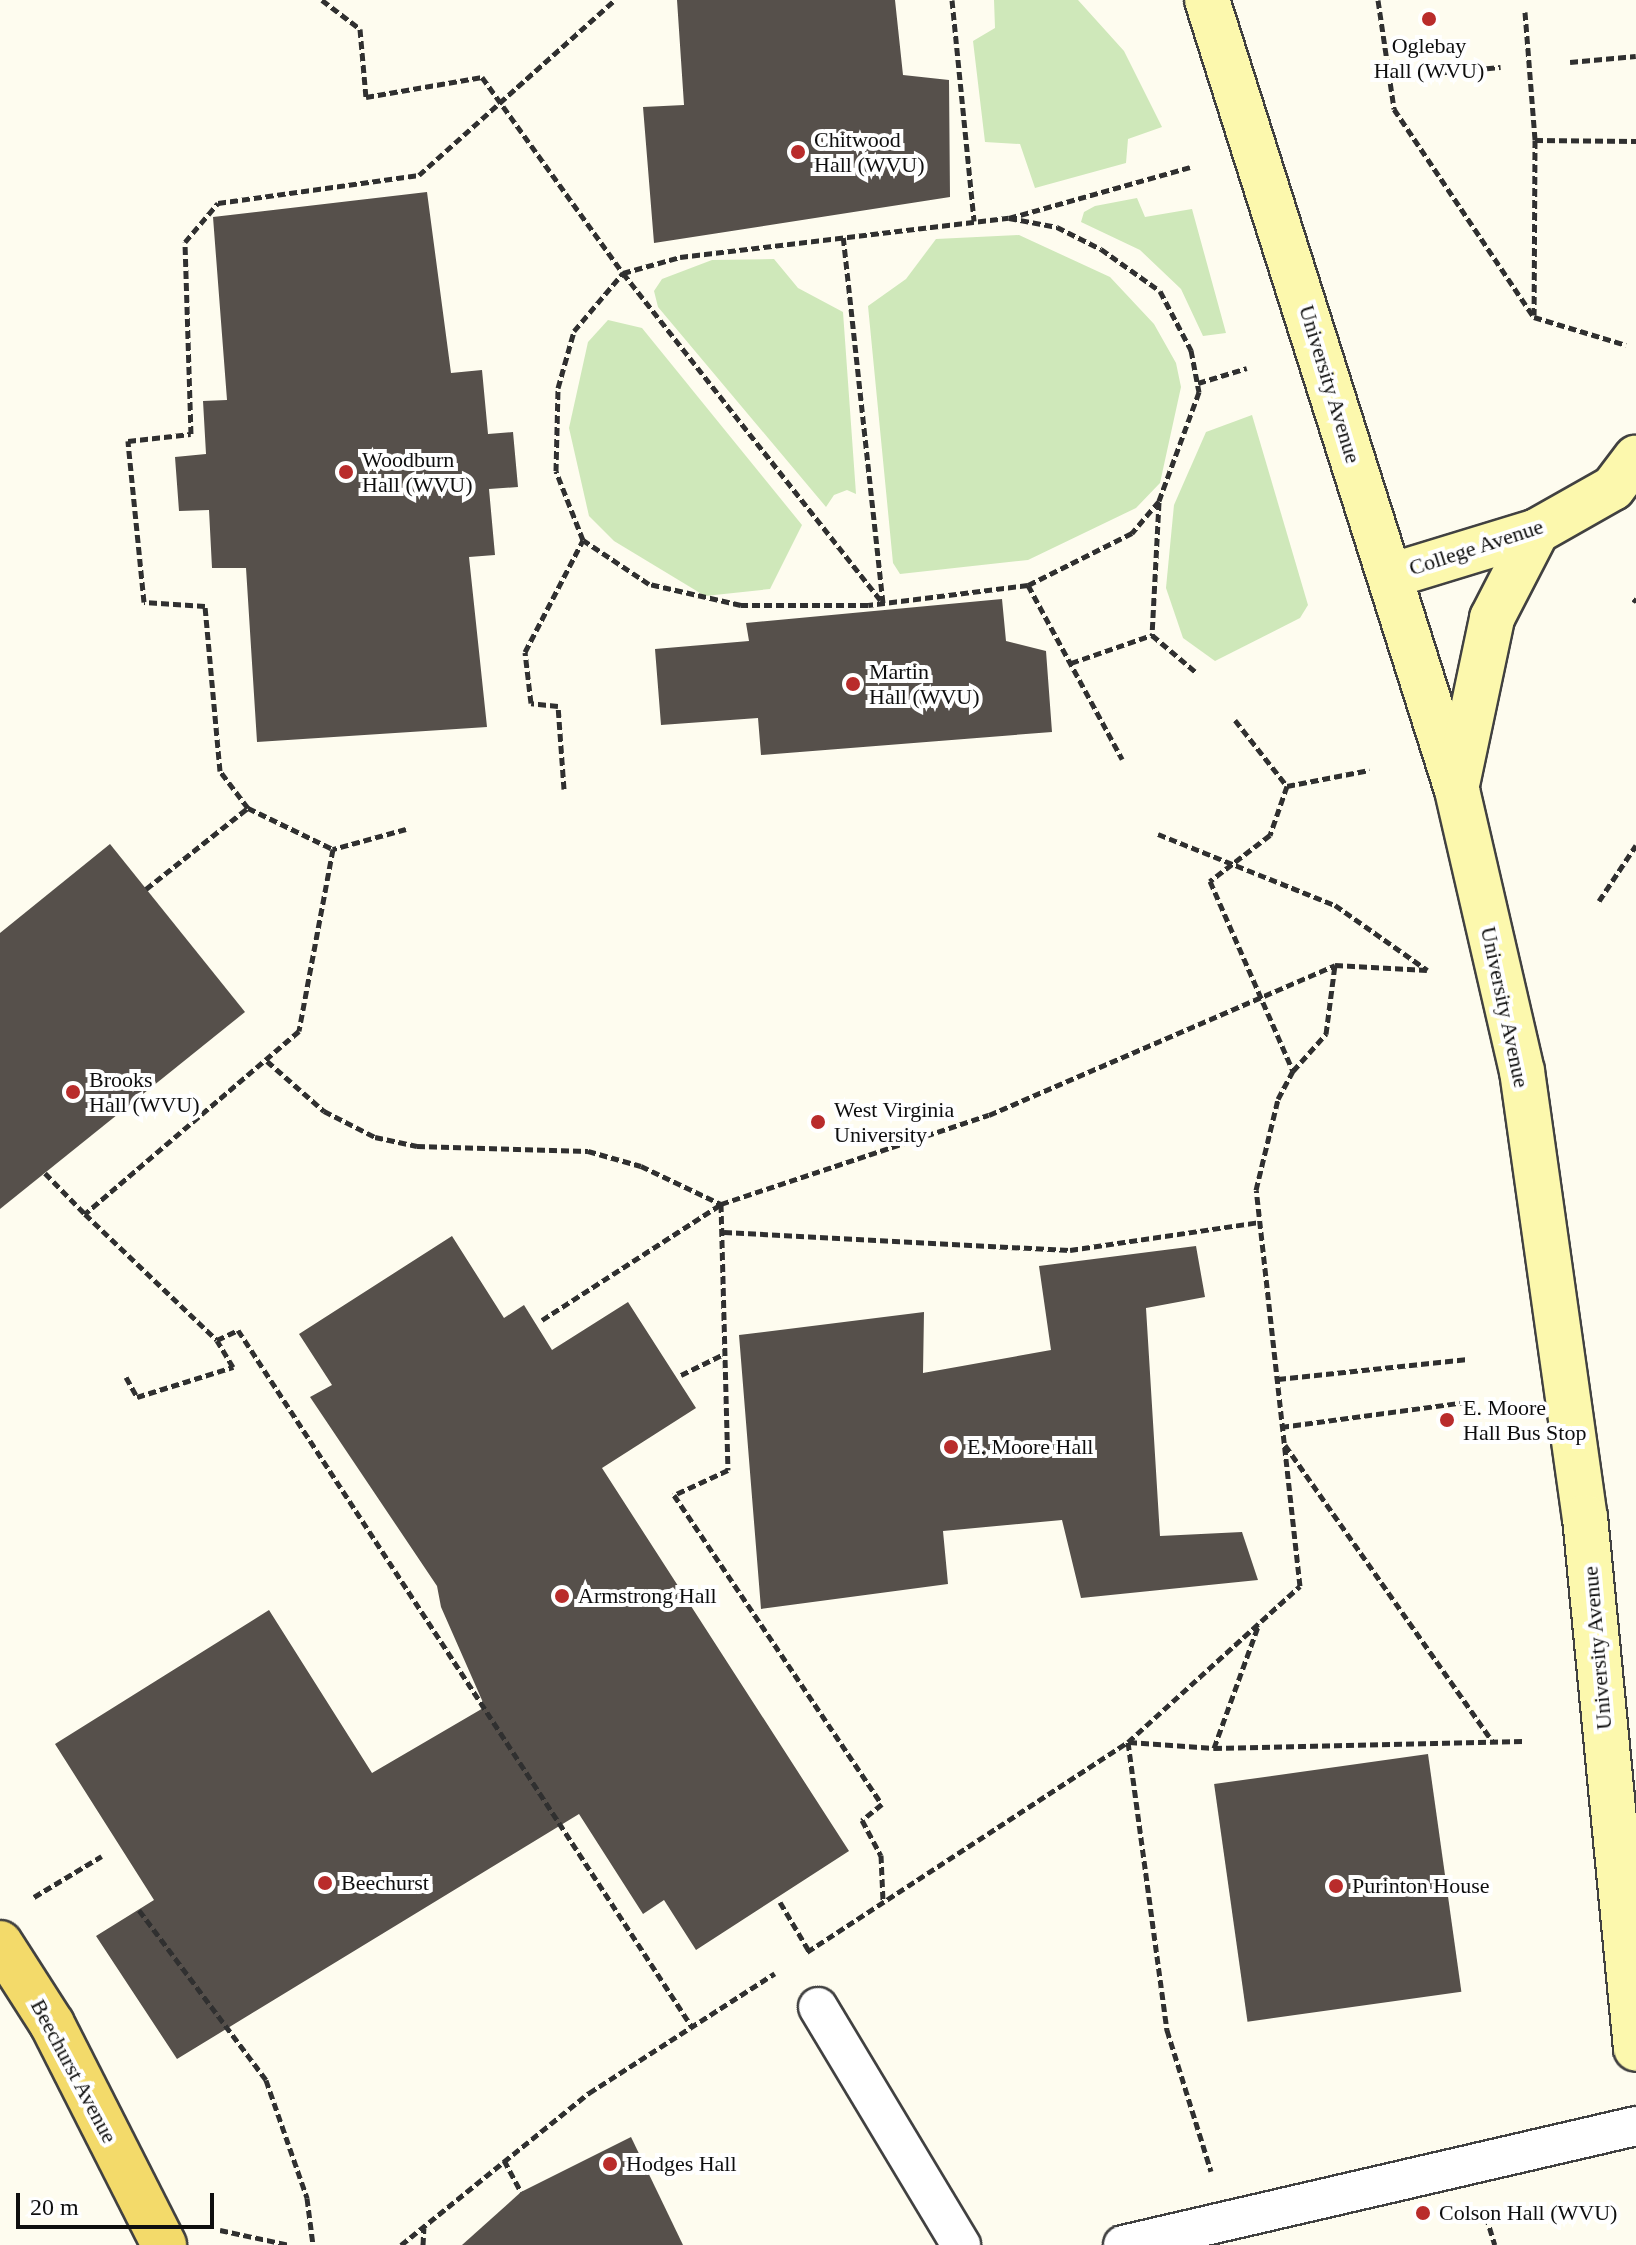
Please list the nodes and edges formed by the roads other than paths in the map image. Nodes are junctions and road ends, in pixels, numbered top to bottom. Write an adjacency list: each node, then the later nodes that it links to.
1 (1207, 0): 4 (street, University Avenue)
2 (1636, 458): 3 (street, College Avenue)
3 (1537, 531): 4 (street, College Avenue); 5 (street)
4 (1390, 576): 5 (street, University Avenue)
5 (1457, 790): 8 (street, University Avenue)
6 (0, 1943): 10 (main road, Beechurst Avenue)
7 (818, 2007): 11 (lane)
8 (1636, 2049)
9 (1636, 2126): 12 (lane)
10 (164, 2245)
11 (961, 2245)
12 (1123, 2245)

